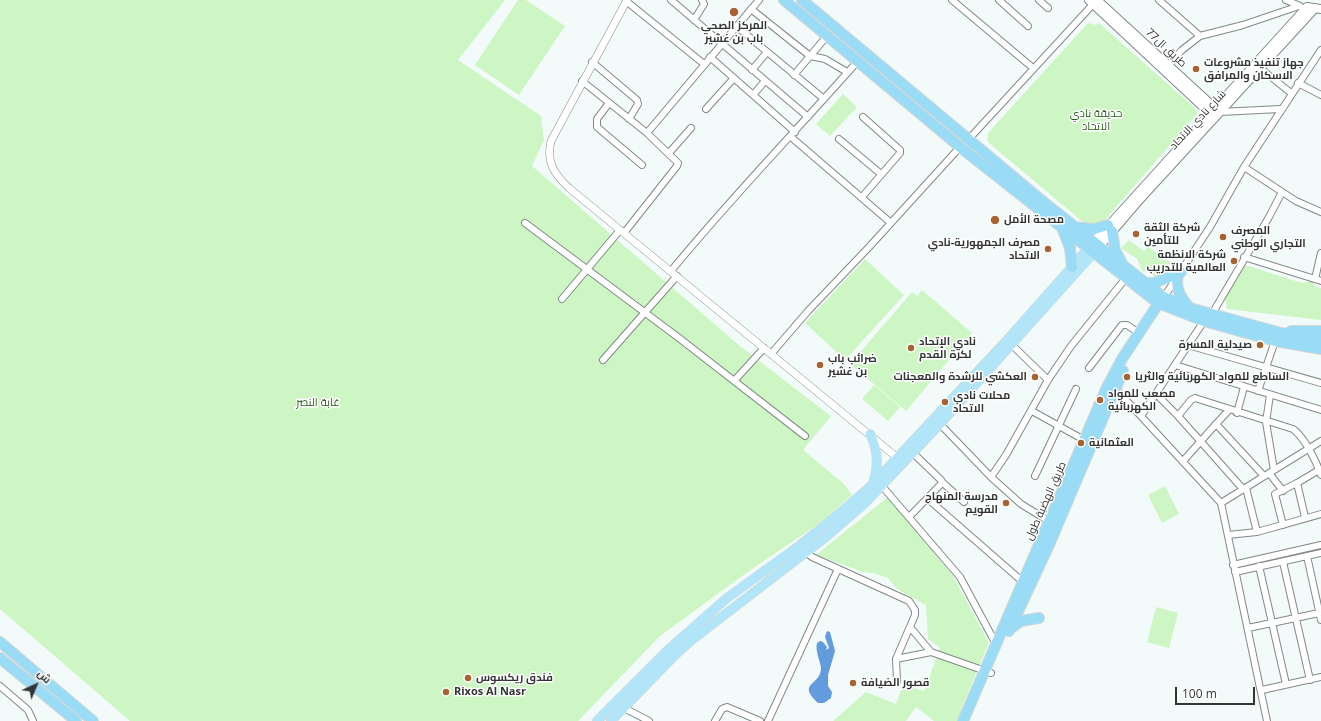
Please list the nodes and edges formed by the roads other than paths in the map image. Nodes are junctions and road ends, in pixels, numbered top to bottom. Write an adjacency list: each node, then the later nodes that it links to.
1 (626, 0): 26 (street); 28 (street)
2 (671, 0): 16 (street)
3 (702, 0): 16 (street)
4 (759, 0): 15 (street)
5 (784, 0): 19 (highway)
6 (802, 0): 54 (highway)
7 (952, 0): 30 (street)
8 (999, 0): 18 (street)
9 (1039, 0): 13 (street)
10 (1159, 0): 20 (street)
11 (1286, 0): 14 (street)
12 (1094, 1): 29 (main road, طريق ال77); 30 (street); 46 (main road)
13 (1048, 8)
14 (1311, 8): 20 (street); 31 (main road, شارع نادي الاتحاد); 46 (main road, شارع نادي الاتحاد)
15 (751, 9): 17 (street); 24 (street)
16 (694, 20): 21 (street)
17 (736, 26): 21 (street); 23 (street)
18 (1028, 26)
19 (827, 36): 24 (street); 27 (highway)
20 (1200, 36): 29 (street)
21 (722, 44): 25 (street); 32 (street)
22 (1321, 50): 38 (street)
23 (767, 52): 32 (street); 34 (street)
24 (810, 56): 33 (street); 34 (street)
25 (710, 57): 28 (street); 35 (street)
26 (592, 62): 36 (street); 49 (street)
27 (857, 62): 33 (street); 55 (highway)
28 (704, 64): 51 (street)
29 (1168, 65): 46 (main road, طريق ال77)
30 (1033, 68): 54 (street)
31 (1260, 68): 39 (street); 46 (main road, شارع نادي الاتحاد)
32 (752, 70): 37 (street)
33 (847, 72): 42 (street)
34 (794, 75): 42 (street)
35 (734, 78): 40 (street); 44 (street)
36 (582, 81): 43 (street); 68 (street)
37 (765, 81): 40 (street); 47 (street)
38 (1298, 83): 39 (street); 41 (street)
39 (1291, 93): 45 (street)
40 (753, 95): 52 (street)
41 (1321, 96)
42 (824, 99): 47 (street)
43 (609, 103): 49 (street); 57 (street)
44 (706, 109)
45 (1280, 110): 46 (street); 58 (street)
46 (1215, 113): 67 (main road, شارع نادي الاتحاد)
47 (808, 117): 52 (street)
48 (863, 117): 59 (street)
49 (629, 119): 51 (street)
50 (691, 128): 56 (street)
51 (647, 133): 56 (street)
52 (793, 134): 61 (street); 75 (street)
53 (839, 139): 59 (street)
54 (968, 140): 66 (highway)
55 (960, 147): 63 (street); 65 (highway)
56 (669, 153): 68 (street)
57 (642, 165)
58 (1244, 167): 60 (street); 76 (street)
59 (881, 174): 61 (street)
60 (1282, 192): 62 (street); 71 (street)
61 (862, 197): 63 (street)
62 (1321, 212)
63 (891, 222): 97 (street)
64 (524, 223): 74 (street)
65 (1060, 226): 69 (highway); 73 (highway)
66 (1074, 227): 67 (highway); 69 (highway)
67 (1110, 228): 69 (main road, شارع نادي الاتحاد); 72 (highway)
68 (622, 231): 74 (street); 75 (street)
69 (1093, 248): 72 (highway); 73 (main road); 78 (highway); 91 (main road)
70 (1321, 253): 79 (street)
71 (1244, 257): 79 (street); 85 (street)
72 (1124, 266): 80 (highway)
73 (1072, 267): 128 (main road)
74 (587, 270): 81 (street); 84 (street)
75 (671, 271): 77 (street)
76 (1179, 274): 80 (highway); 82 (street); 83 (highway)
77 (677, 276): 84 (street); 94 (street)
78 (1126, 278): 82 (highway); 102 (street)
79 (1318, 280)
80 (1144, 283): 82 (highway)
81 (562, 299)
82 (1164, 299): 83 (highway); 86 (highway); 88 (highway, طريق الهضبة طول); 106 (highway, طريق الهضبة طول)
83 (1190, 308): 85 (highway)
84 (645, 313): 98 (street); 103 (street)
85 (1212, 314): 89 (highway)
86 (1204, 321): 89 (highway); 92 (street)
87 (1321, 331): 89 (highway)
88 (1139, 333): 100 (street); 123 (highway, طريق الهضبة طول)
89 (1276, 336): 90 (highway); 93 (highway); 101 (street)
90 (1321, 340)
91 (1012, 345): 102 (street); 118 (main road)
92 (1188, 345): 99 (street); 101 (street)
93 (1310, 347): 95 (highway); 96 (highway)
94 (764, 348): 97 (street); 103 (street)
95 (1321, 349)
96 (1321, 352)
97 (771, 354): 121 (street)
98 (603, 360)
99 (1174, 365): 105 (street); 109 (street)
100 (1089, 368)
101 (1266, 368): 104 (street); 108 (street)
102 (1048, 380): 113 (street)
103 (734, 381): 122 (street)
104 (1321, 384)
105 (1244, 386): 108 (street); 114 (street)
106 (1115, 388): 115 (street); 146 (highway, طريق الهضبة طول)
107 (1076, 389): 120 (street)
108 (1258, 392): 110 (street)
109 (1156, 394): 115 (street); 116 (street)
110 (1270, 395): 112 (street); 117 (street)
111 (1229, 410): 114 (street); 116 (street); 119 (street)
112 (1321, 410)
113 (1032, 411): 120 (street); 133 (street)
114 (1237, 413): 117 (street)
115 (1141, 416): 129 (street)
116 (1178, 416): 124 (street)
117 (1266, 422): 126 (street); 130 (street)
118 (940, 424): 127 (main road); 133 (street)
119 (1216, 424): 124 (street); 130 (street)
120 (1058, 427): 123 (street); 132 (street)
121 (870, 434): 128 (street); 136 (main road)
122 (805, 436)
123 (1086, 441): 146 (highway, طريق الهضبة طول)
124 (1200, 441): 129 (street); 138 (street)
125 (1321, 441): 126 (street)
126 (1308, 449): 130 (street); 131 (street)
127 (913, 452): 128 (main road); 134 (street)
128 (901, 460): 136 (main road); 137 (main road)
129 (1184, 460): 142 (street)
130 (1269, 473): 138 (street); 139 (street)
131 (1320, 473): 135 (street)
132 (1035, 476)
133 (991, 477): 146 (street)
134 (942, 482): 140 (street); 141 (street)
135 (1297, 483): 139 (street); 145 (street)
136 (872, 485): 151 (main road)
137 (882, 486): 144 (street); 151 (main road)
138 (1245, 488): 142 (street); 148 (street)
139 (1283, 491): 147 (street)
140 (928, 499): 144 (street); 159 (street)
141 (964, 502)
142 (1222, 502): 149 (street)
143 (1321, 514): 145 (street)
144 (910, 516): 171 (street)
145 (1304, 517): 147 (street)
146 (1053, 524): 159 (highway, طريق الهضبة طول); 168 (highway, طريق الهضبة طول)
147 (1283, 524): 148 (street)
148 (1257, 532): 149 (street)
149 (1228, 535): 155 (street)
150 (1321, 544): 155 (street)
151 (802, 549): 157 (street); 160 (main road); 161 (main road)
152 (1321, 553): 153 (street)
153 (1307, 556): 154 (street); 162 (street)
154 (1283, 562): 156 (street); 164 (street)
155 (1233, 565): 158 (street)
156 (1259, 566): 158 (street); 166 (street)
157 (838, 569): 167 (street); 193 (street)
158 (1235, 572): 169 (street)
159 (1023, 582): 171 (highway, طريق الهضبة طول)
160 (727, 598): 161 (main road); 172 (main road)
161 (734, 606): 172 (main road)
162 (1319, 613): 164 (street); 165 (street)
163 (1039, 618): 168 (highway)
164 (1295, 618): 166 (street); 178 (street)
165 (1321, 620)
166 (1272, 623): 169 (street); 180 (street)
167 (910, 627): 173 (street); 175 (street)
168 (1011, 628): 176 (highway, طريق الهضبة طول)
169 (1248, 628): 182 (street)
170 (0, 642): 188 (highway)
171 (997, 645): 176 (highway, طريق الهضبة طول)
172 (672, 652): 183 (main road); 184 (main road)
173 (931, 652): 175 (street); 176 (street)
174 (0, 658): 187 (highway)
175 (896, 659): 179 (street)
176 (989, 672): 194 (highway, طريق الهضبة طول); 195 (highway, طريق الهضبة طول)
177 (1321, 677): 178 (street)
178 (1310, 680): 180 (street)
179 (897, 681)
180 (1286, 684): 182 (street)
181 (0, 686): 186 (street)
182 (1262, 690): 196 (street)
183 (624, 708): 185 (main road); 190 (street)
184 (609, 710): 185 (main road); 189 (main road)
185 (613, 719)
186 (33, 721)
187 (76, 721)
188 (93, 721)
189 (598, 721)
190 (650, 721)
191 (715, 721): 192 (street)
192 (760, 721)
193 (768, 721)
194 (964, 721)
195 (970, 721)
196 (1267, 721)

